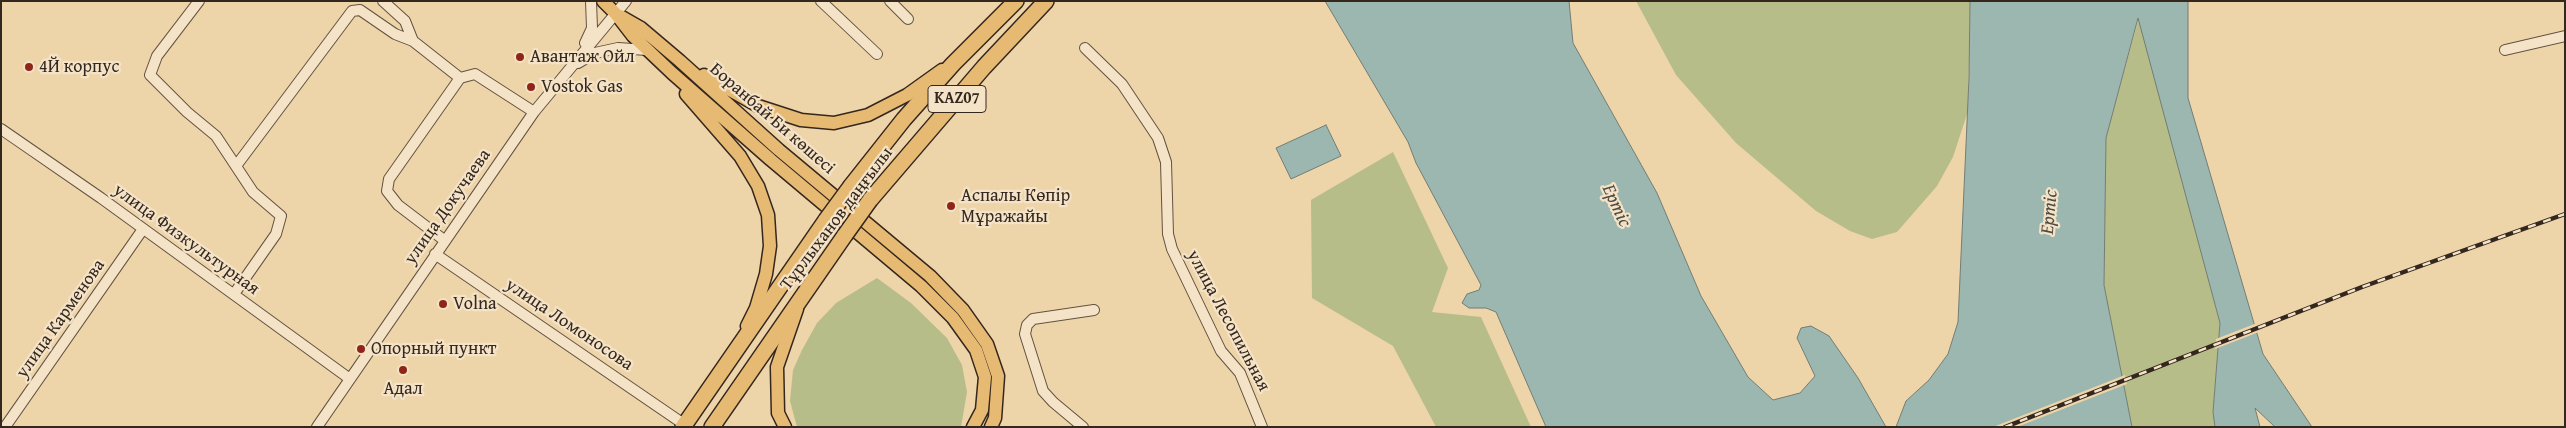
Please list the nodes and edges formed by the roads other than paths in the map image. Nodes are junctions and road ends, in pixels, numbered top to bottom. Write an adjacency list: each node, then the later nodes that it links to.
1 (199, 1): 25 (street)
2 (383, 1): 13 (street)
3 (591, 1): 20 (street)
4 (603, 1): 10 (main road, Боранбай Би көшесі)
5 (626, 1): 10 (street, улица Докучаева)
6 (821, 1): 17 (street)
7 (890, 1): 11 (street)
8 (1016, 1): 19 (highway, Тұрлыханов даңғылы / KAZ07)
9 (1046, 1): 30 (highway, Тұрлыханов даңғылы / KAZ07, bridge)
10 (616, 14): 15 (main road, Боранбай Би көшесі); 18 (main road, Боранбай Би көшесі); 20 (street, улица Докучаева)
11 (908, 19)
12 (2565, 36): 16 (street)
13 (412, 41): 22 (street); 25 (street)
14 (1085, 48): 42 (street, улица Лесопильная)
15 (648, 50): 20 (street); 21 (main road, Боранбай Би көшесі)
16 (2505, 50)
17 (877, 54)
18 (680, 61): 19 (main road); 40 (main road, Боранбай Би көшесі)
19 (953, 64): 32 (highway, Тұрлыханов даңғылы / KAZ07, bridge)
20 (570, 67): 23 (street, улица Докучаева)
21 (672, 73): 32 (main road); 39 (main road, Боранбай Би көшесі)
22 (460, 78): 23 (street); 27 (street)
23 (534, 112): 27 (street, улица Докучаева)
24 (1, 129): 26 (street, улица Физкультурная)
25 (236, 166): 29 (street)
26 (143, 229): 29 (street, улица Физкультурная); 35 (street, улица Карменова)
27 (444, 240): 28 (street, улица Докучаева)
28 (434, 254): 33 (street, улица Докучаева); 34 (street, улица Ломоносова)
29 (234, 294): 33 (street, улица Физкультурная)
30 (802, 295): 37 (highway, Тұрлыханов даңғылы / KAZ07); 38 (main road)
31 (1094, 310): 41 (street)
32 (732, 356): 34 (highway, Тұрлыханов даңғылы / KAZ07)
33 (350, 379): 36 (street, улица Докучаева)
34 (684, 426)
35 (5, 427)
36 (317, 427)
37 (712, 427)
38 (785, 427)
39 (972, 427)
40 (991, 427)
41 (1083, 427)
42 (1262, 427)

